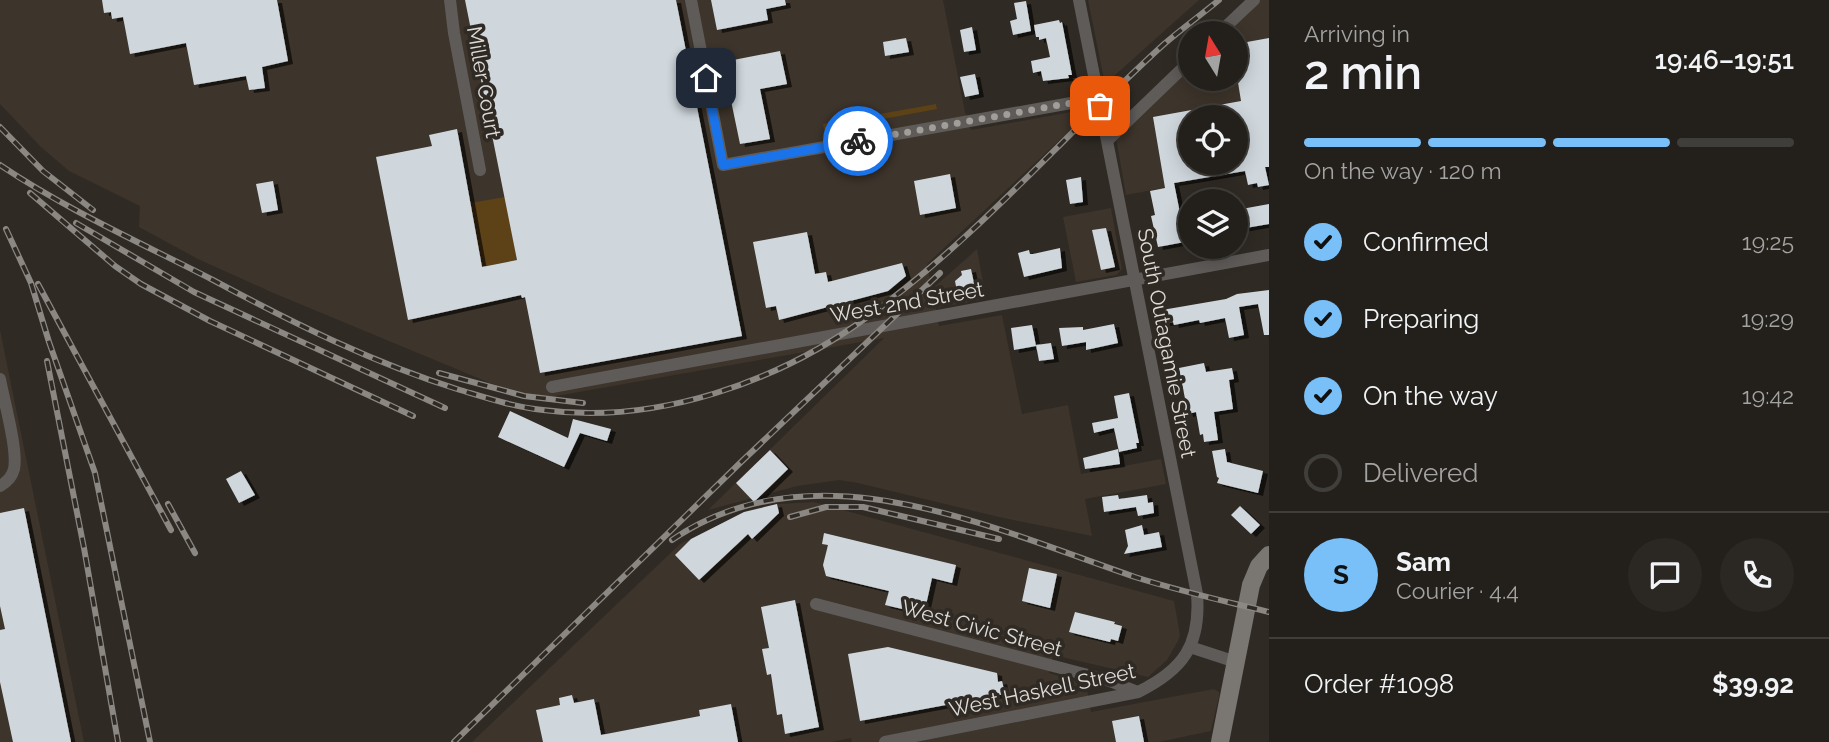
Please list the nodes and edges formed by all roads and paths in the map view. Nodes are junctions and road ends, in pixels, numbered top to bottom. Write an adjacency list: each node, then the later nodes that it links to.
1 (450, 0): 9 (street, Miller Court)
2 (691, 0): 7 (street)
3 (1079, 0): 7 (street, South Outagamie Street)
4 (1254, 0): 5 (street)
5 (1232, 21)
6 (1178, 73): 8 (street)
7 (1099, 98): 8 (street, South Outagamie Street)
8 (1107, 141): 11 (street, South Outagamie Street)
9 (480, 170)
10 (1269, 256): 11 (street, West 2nd Street)
11 (1135, 281): 13 (street, West 2nd Street); 17 (street, South Outagamie Street)
12 (0, 379): 14 (street)
13 (552, 387)
14 (4, 483)
15 (1269, 555): 18 (main road)
16 (816, 604): 19 (street, West Civic Street)
17 (1190, 647): 18 (street); 19 (street, West Haskell Street)
18 (1236, 662): 21 (main road)
19 (1138, 692): 20 (street, West Haskell Street)
20 (886, 742)
21 (1220, 742)

